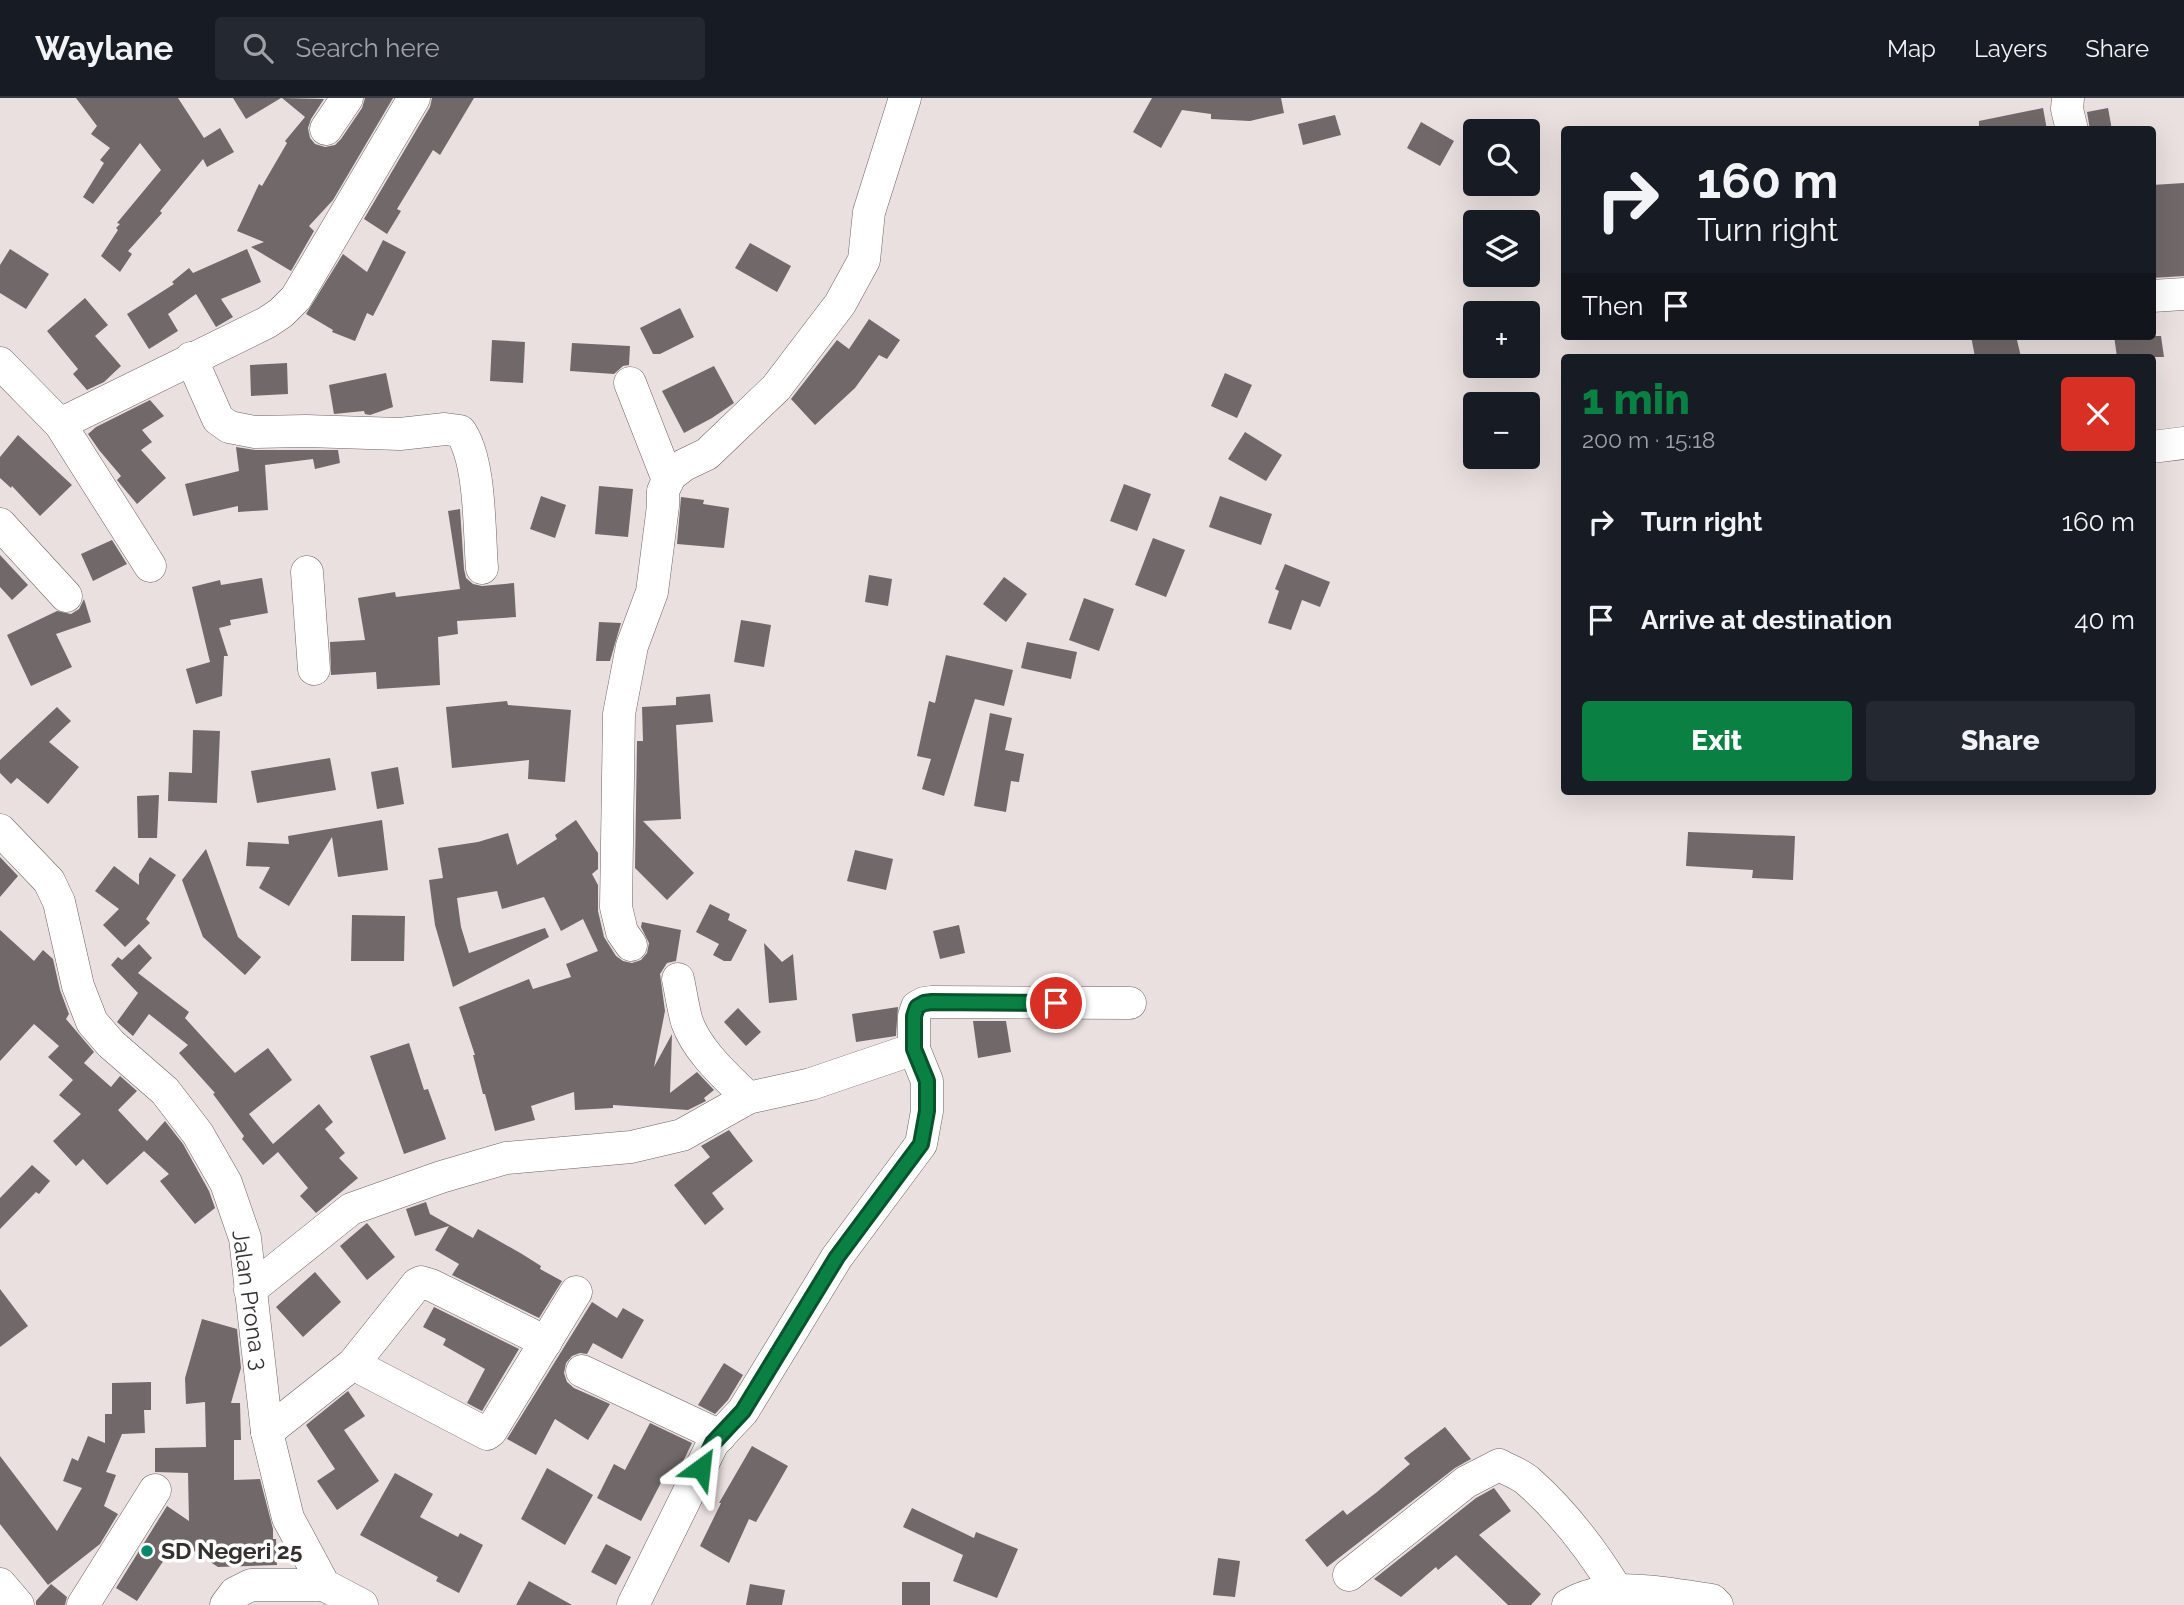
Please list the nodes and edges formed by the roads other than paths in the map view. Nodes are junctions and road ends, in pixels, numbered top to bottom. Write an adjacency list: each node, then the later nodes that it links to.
1 (346, 98): 6 (street)
2 (414, 98): 9 (street)
3 (905, 98): 13 (street)
4 (2068, 98): 5 (street)
5 (2071, 126)
6 (326, 129)
7 (2184, 294): 8 (street)
8 (2156, 296)
9 (191, 358): 12 (street); 16 (street)
10 (0, 363): 12 (street)
11 (630, 383): 13 (street)
12 (60, 424): 15 (street)
13 (668, 480): 21 (street)
14 (0, 524): 18 (street)
15 (150, 566)
16 (482, 568)
17 (307, 572): 19 (street)
18 (66, 596)
19 (314, 669)
20 (0, 830): 26 (street, Jalan Prona 3)
21 (631, 945)
22 (678, 979): 25 (street)
23 (1130, 1003): 24 (street)
24 (914, 1049): 25 (street); 32 (street)
25 (748, 1098): 26 (street)
26 (250, 1290): 31 (street, Jalan Prona 3)
27 (576, 1292): 28 (street)
28 (546, 1342): 29 (street); 29 (street)
29 (353, 1364): 31 (street)
30 (582, 1371): 32 (street)
31 (267, 1432): 36 (street, Jalan Prona 3)
32 (720, 1436): 43 (street)
33 (155, 1490): 40 (street)
34 (1349, 1576): 37 (street)
35 (0, 1584): 39 (street)
36 (324, 1585): 41 (street); 42 (street)
37 (1616, 1589): 38 (street); 44 (street)
38 (1679, 1600): 45 (street)
39 (18, 1605)
40 (83, 1605)
41 (226, 1605)
42 (362, 1605)
43 (633, 1605)
44 (1568, 1605)
45 (1717, 1605)

